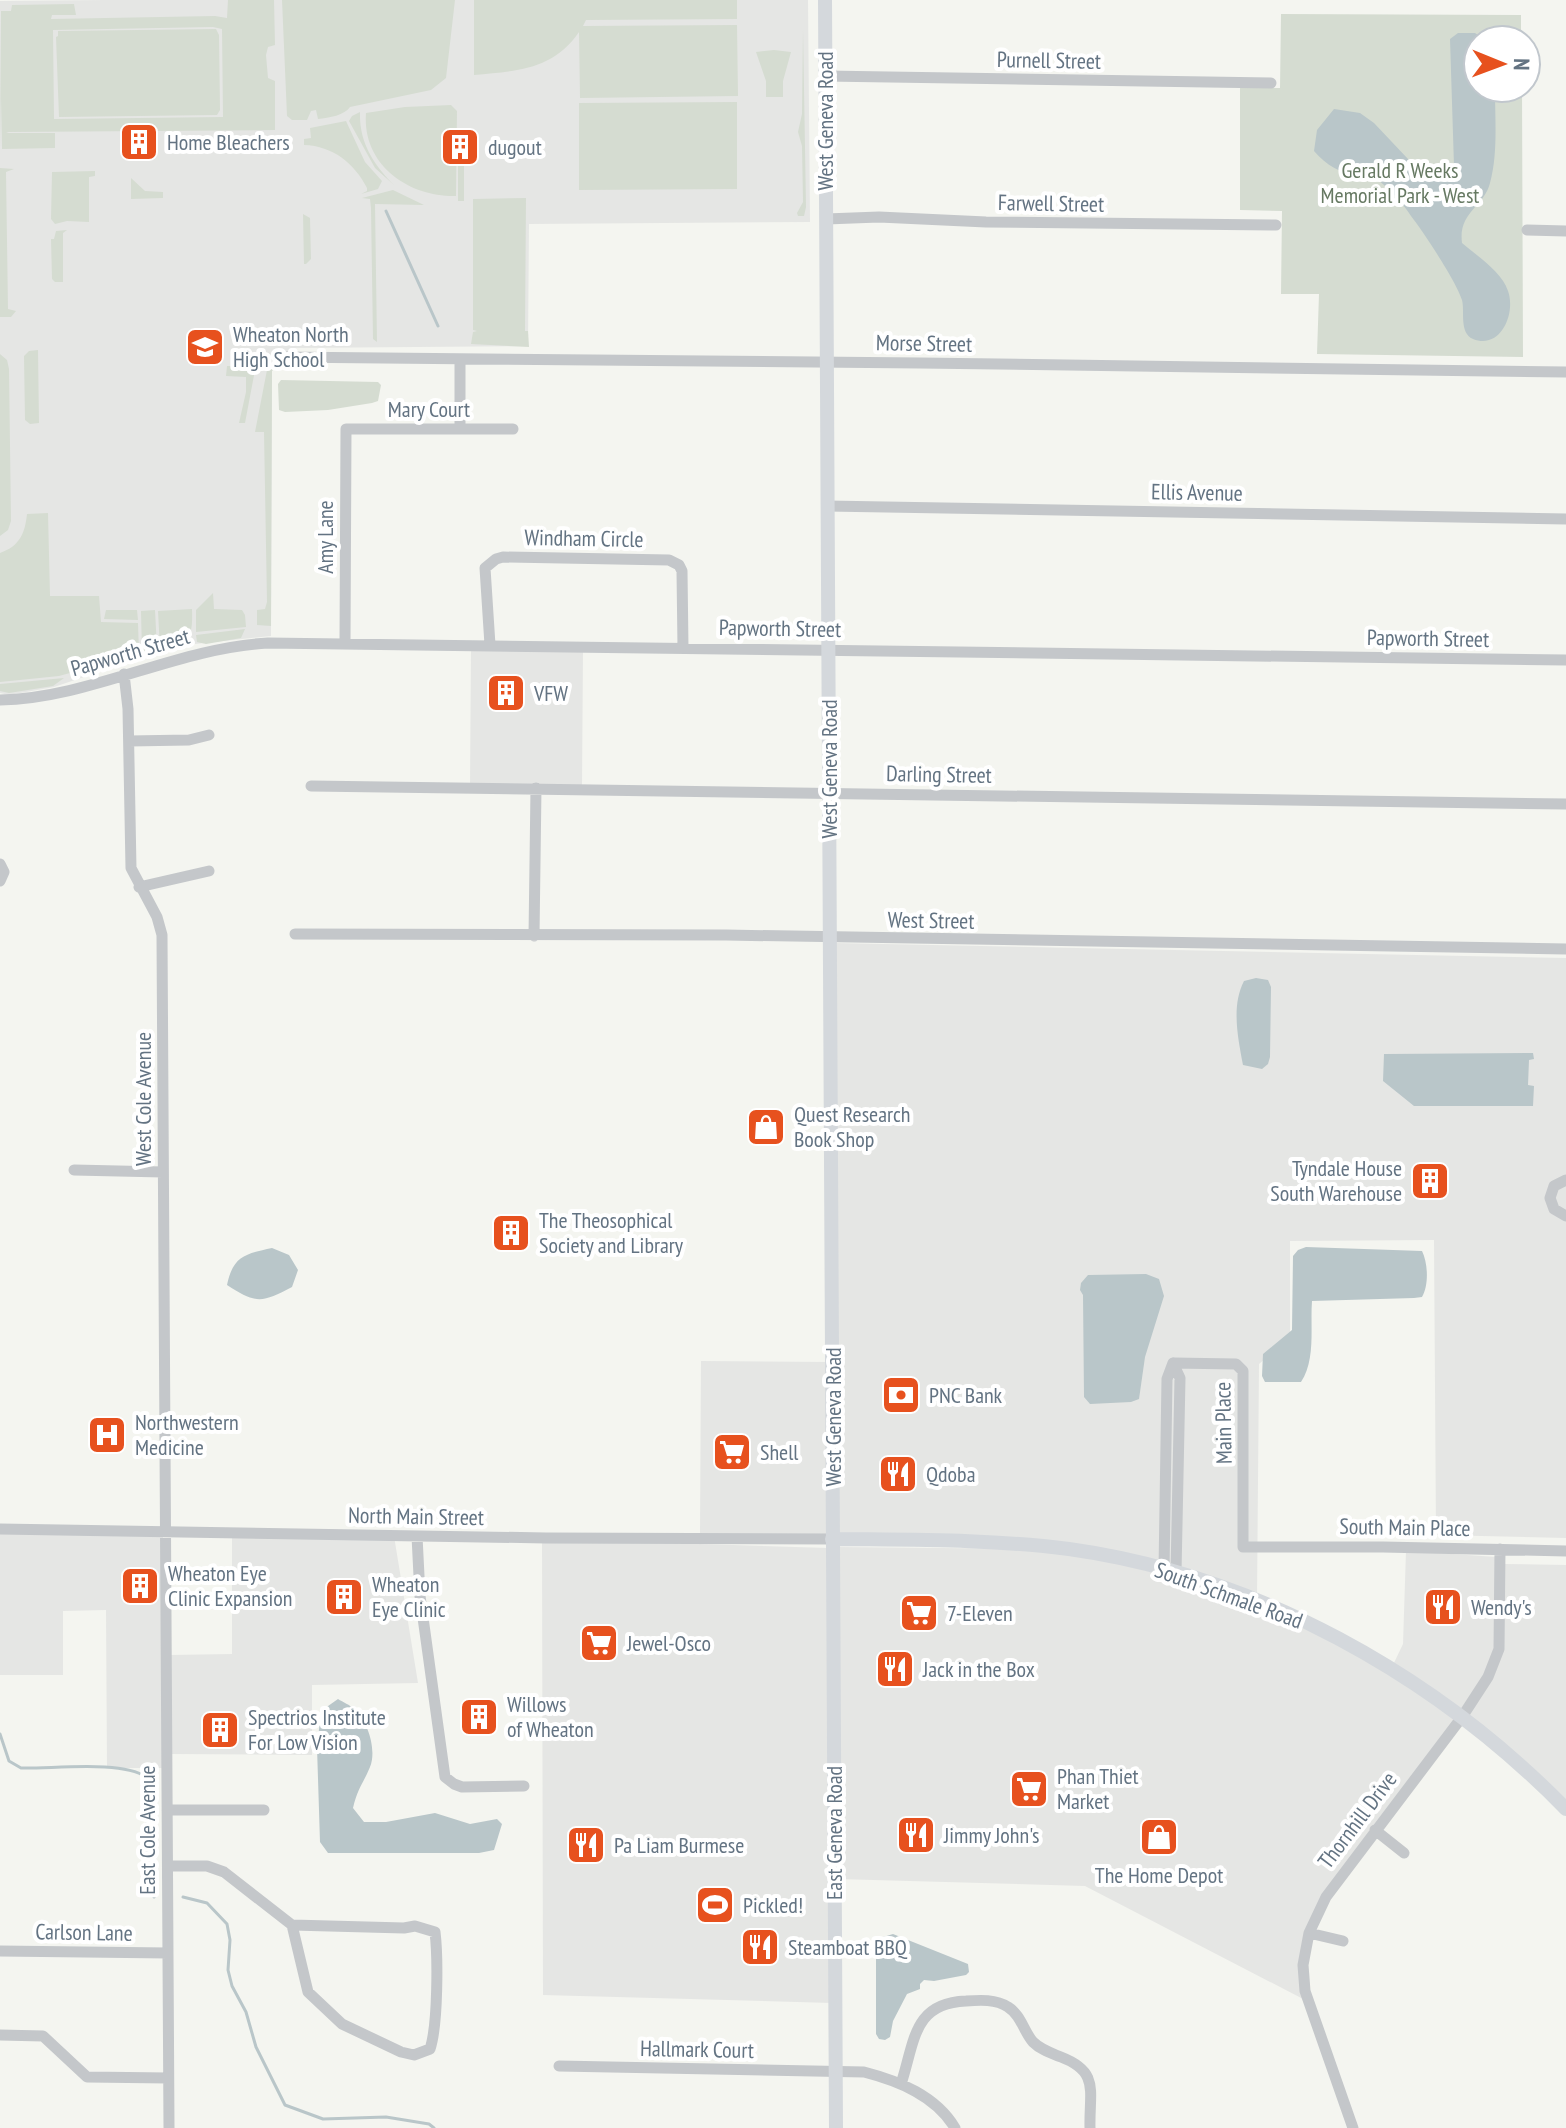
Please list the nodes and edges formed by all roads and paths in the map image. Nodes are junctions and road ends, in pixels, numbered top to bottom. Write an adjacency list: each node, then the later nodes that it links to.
1 (825, 0): 2 (main road, West Geneva Road)
2 (825, 76): 3 (street, Purnell Street); 4 (main road, West Geneva Road)
3 (1271, 83)
4 (826, 219): 5 (street, Farwell Street); 10 (main road, West Geneva Road)
5 (1276, 225)
6 (1527, 230): 7 (street)
7 (1566, 231)
8 (281, 357): 9 (street, Morse Street)
9 (460, 359): 10 (street, Morse Street); 13 (street)
10 (826, 362): 11 (street, Morse Street); 15 (main road, West Geneva Road)
11 (1566, 372)
12 (346, 429): 13 (street, Mary Court); 17 (street, Amy Lane)
13 (460, 429): 14 (street, Mary Court)
14 (513, 429)
15 (827, 506): 16 (street, Ellis Avenue); 20 (main road, West Geneva Road)
16 (1566, 519)
17 (345, 644): 18 (street, Papworth Street); 22 (street, Papworth Street)
18 (490, 645): 19 (street, Papworth Street); 19 (street, Windham Circle)
19 (683, 648): 20 (street, Papworth Street)
20 (828, 649): 21 (street, Papworth Street); 28 (main road, West Geneva Road)
21 (1566, 660)
22 (124, 674): 23 (street, Papworth Street); 25 (street, West Cole Avenue)
23 (0, 700)
24 (209, 735): 25 (street)
25 (129, 741): 33 (street, West Cole Avenue)
26 (311, 786): 27 (street, Darling Street)
27 (536, 788): 28 (street, Darling Street); 35 (street)
28 (829, 792): 29 (street, Darling Street); 36 (main road, West Geneva Road)
29 (1566, 804)
30 (0, 864): 32 (street)
31 (209, 871): 33 (street)
32 (0, 881)
33 (139, 887): 39 (street, West Cole Avenue)
34 (295, 934): 35 (street, West Street)
35 (534, 936): 36 (street, West Street)
36 (830, 939): 37 (street, West Street); 45 (main road, West Geneva Road)
37 (1566, 949)
38 (74, 1170): 39 (street)
39 (163, 1172): 43 (street, West Cole Avenue)
40 (1566, 1180): 41 (street)
41 (1566, 1216)
42 (0, 1529): 43 (street, North Main Street)
43 (166, 1532): 44 (street, North Main Street); 53 (street, East Cole Avenue)
44 (417, 1536): 45 (street, North Main Street); 51 (street)
45 (832, 1539): 49 (main road, South Schmale Road); 65 (main road, East Geneva Road)
46 (1243, 1547): 47 (street, South Main Place); 49 (street, Main Place)
47 (1500, 1549): 48 (street, South Main Place); 50 (street, Thornhill Drive)
48 (1566, 1551)
49 (1170, 1572): 50 (main road, South Schmale Road)
50 (1462, 1717): 52 (main road, South Schmale Road); 55 (street, Thornhill Drive)
51 (524, 1786)
52 (1566, 1809)
53 (167, 1810): 54 (street); 57 (street, East Cole Avenue)
54 (264, 1810)
55 (1375, 1830): 56 (street); 59 (street, Thornhill Drive)
56 (1404, 1853)
57 (168, 1866): 58 (street); 62 (street, East Cole Avenue)
58 (292, 1925): 58 (street)
59 (1309, 1933): 60 (street); 72 (street, Thornhill Drive)
60 (1343, 1941)
61 (0, 1951): 62 (street, Carlson Lane)
62 (168, 1953): 66 (street, East Cole Avenue)
63 (0, 2035): 66 (street)
64 (559, 2066): 65 (street, Hallmark Court)
65 (835, 2071): 67 (street, Hallmark Court); 69 (main road, East Geneva Road)
66 (168, 2078): 68 (street, East Cole Avenue)
67 (901, 2084): 70 (street, Hallmark Court); 71 (street)
68 (169, 2128)
69 (836, 2128)
70 (955, 2128)
71 (1090, 2128)
72 (1353, 2128)

